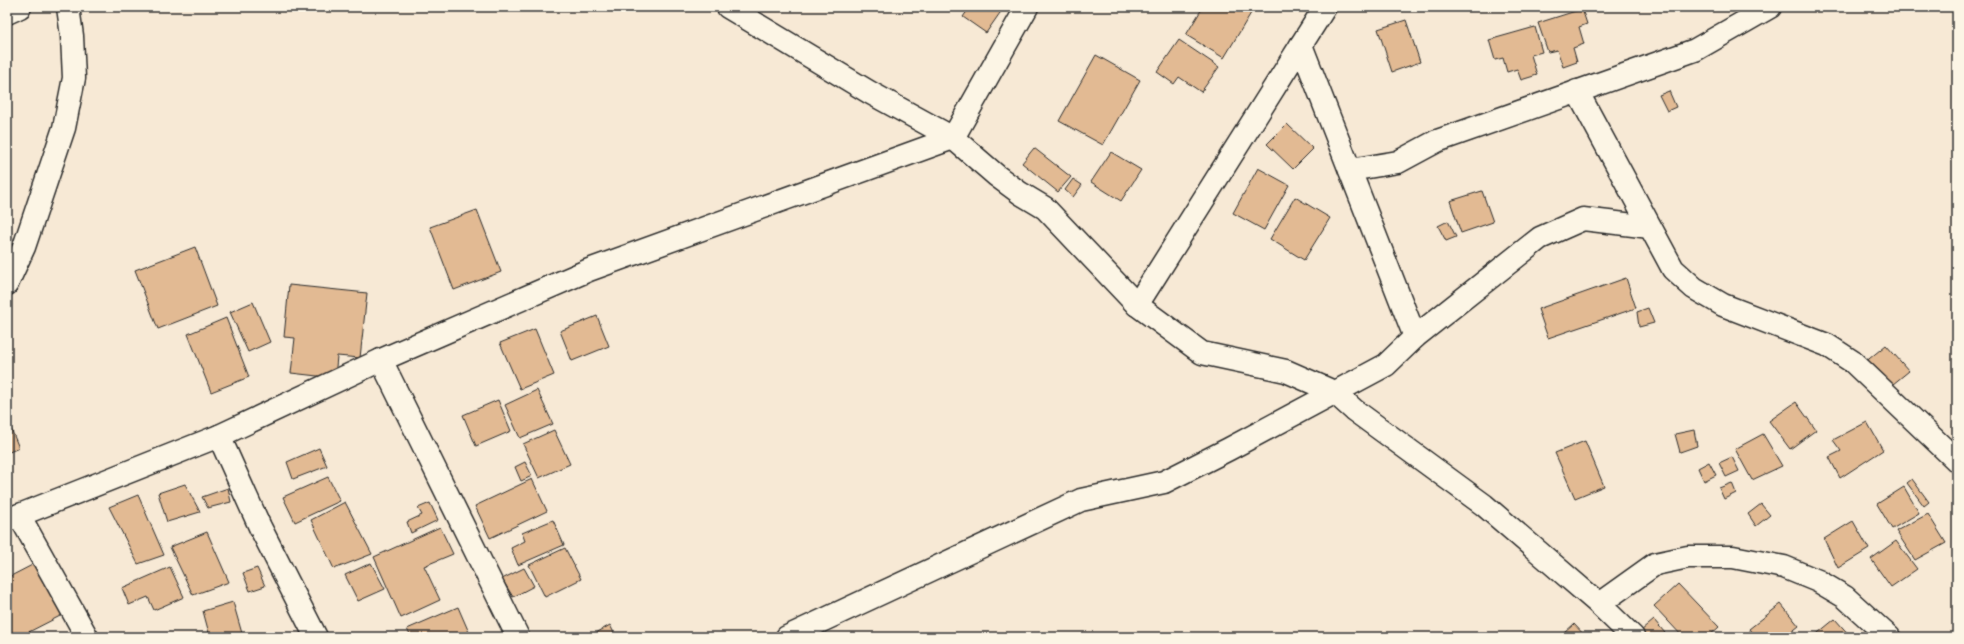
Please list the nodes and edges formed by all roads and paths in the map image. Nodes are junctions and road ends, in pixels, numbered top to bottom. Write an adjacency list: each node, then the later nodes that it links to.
1 (20, 7): 7 (street)
2 (68, 7): 13 (street)
3 (728, 7): 10 (street)
4 (1027, 7): 10 (street)
5 (1325, 7): 8 (street)
6 (1770, 7): 9 (street)
7 (7, 13)
8 (1301, 45): 11 (street); 14 (street)
9 (1577, 91): 11 (street); 12 (street)
10 (953, 138): 14 (street); 16 (street)
11 (1350, 170): 15 (street)
12 (1650, 227): 15 (street); 19 (street)
13 (7, 284)
14 (1137, 305): 17 (street)
15 (1415, 337): 17 (street)
16 (381, 360): 18 (street); 25 (street)
17 (1334, 392): 21 (street); 22 (street)
18 (219, 436): 20 (street); 24 (street)
19 (1957, 461)
20 (13, 518): 23 (street)
21 (1599, 604): 26 (street); 27 (street)
22 (795, 636)
23 (87, 637)
24 (316, 637)
25 (518, 637)
26 (1633, 637)
27 (1889, 637)

